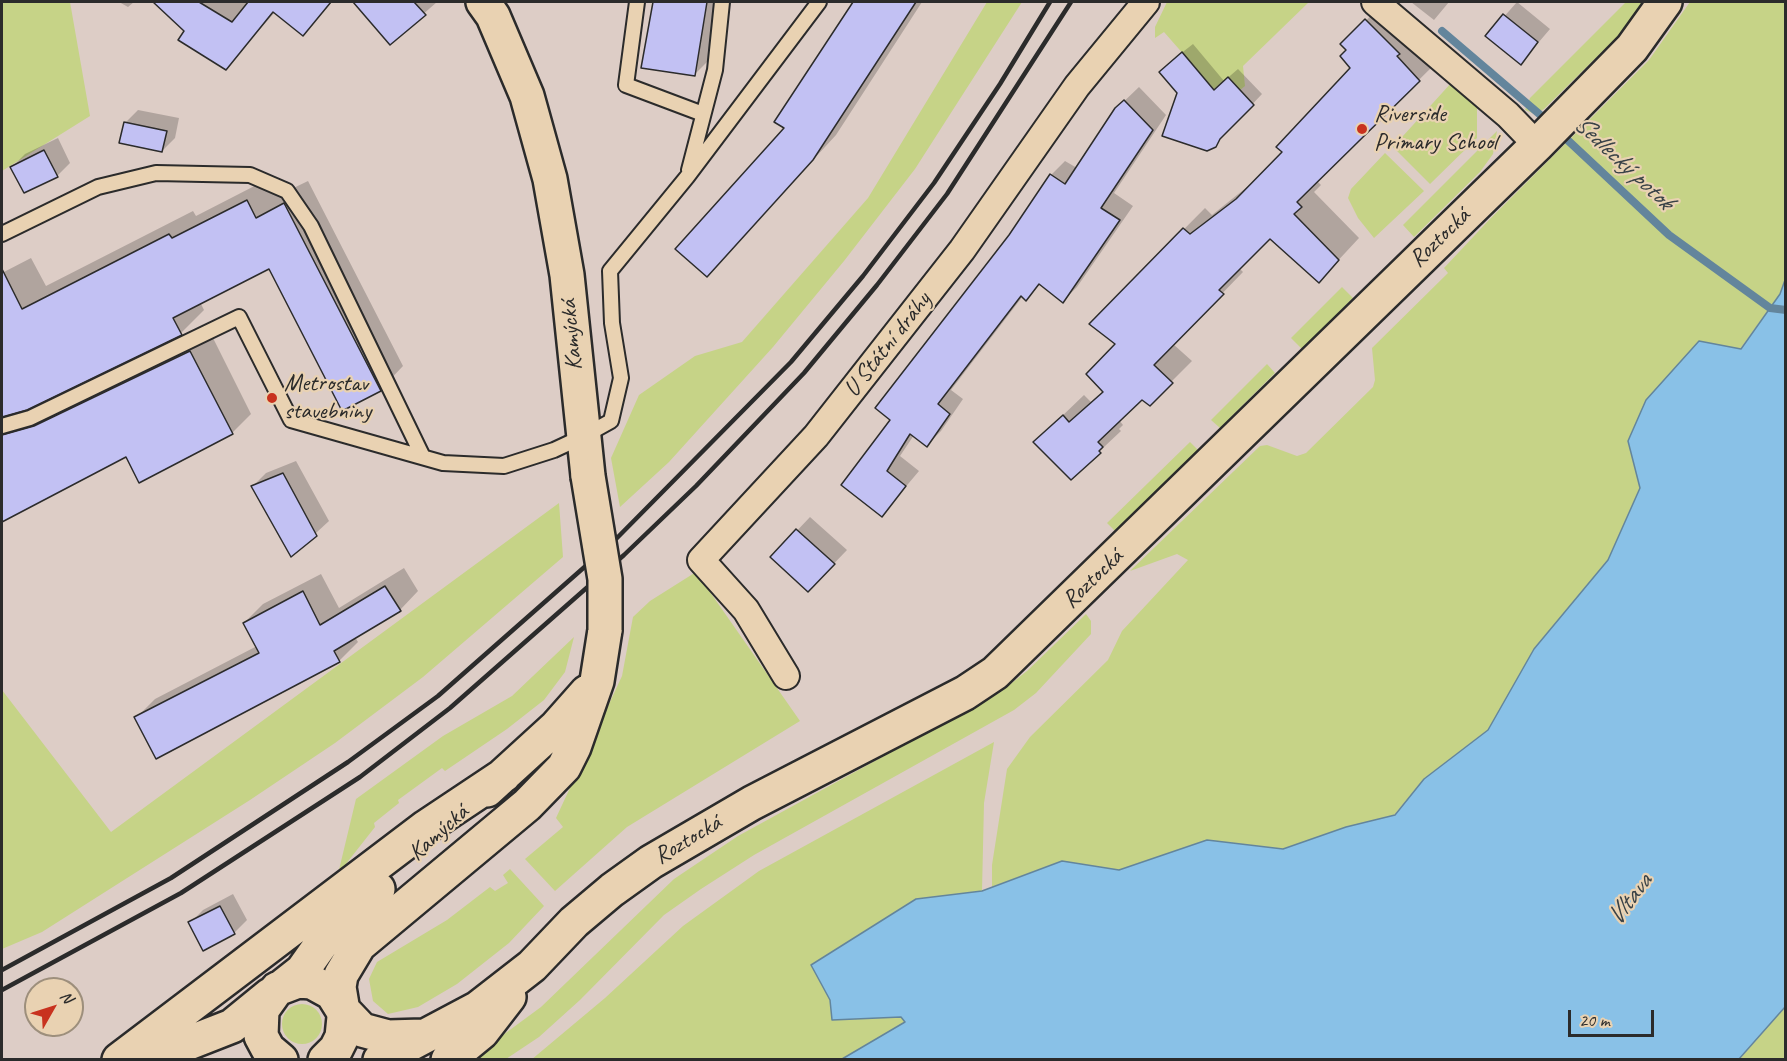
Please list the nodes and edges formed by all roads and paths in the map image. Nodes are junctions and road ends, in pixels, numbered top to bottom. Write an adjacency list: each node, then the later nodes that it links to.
1 (483, 2): 13 (main road, Kamýcká)
2 (637, 2): 8 (lane)
3 (722, 2): 8 (lane)
4 (819, 2): 10 (lane)
5 (1146, 2): 15 (street, U Státní dráhy)
6 (1375, 2): 9 (street)
7 (1665, 2): 9 (main road, Roztocká)
8 (704, 114): 10 (lane)
9 (1538, 144): 20 (main road, Roztocká)
10 (687, 177): 13 (lane)
11 (2, 234): 14 (lane)
12 (2, 426): 14 (lane)
13 (584, 436): 14 (lane); 16 (main road, Kamýcká, bridge)
14 (423, 457)
15 (786, 676)
16 (597, 681): 17 (main road, Kamýcká); 19 (main road, Kamýcká)
17 (504, 775): 18 (main road, Kamýcká); 21 (main road)
18 (277, 990): 19 (main road); 22 (main road); 23 (main road, Kamýcká)
19 (342, 1010): 20 (main road); 24 (main road, Kamýcká)
20 (438, 1048): 25 (main road, Roztocká)
21 (118, 1059)
22 (145, 1059)
23 (281, 1059)
24 (325, 1059)
25 (380, 1059)

